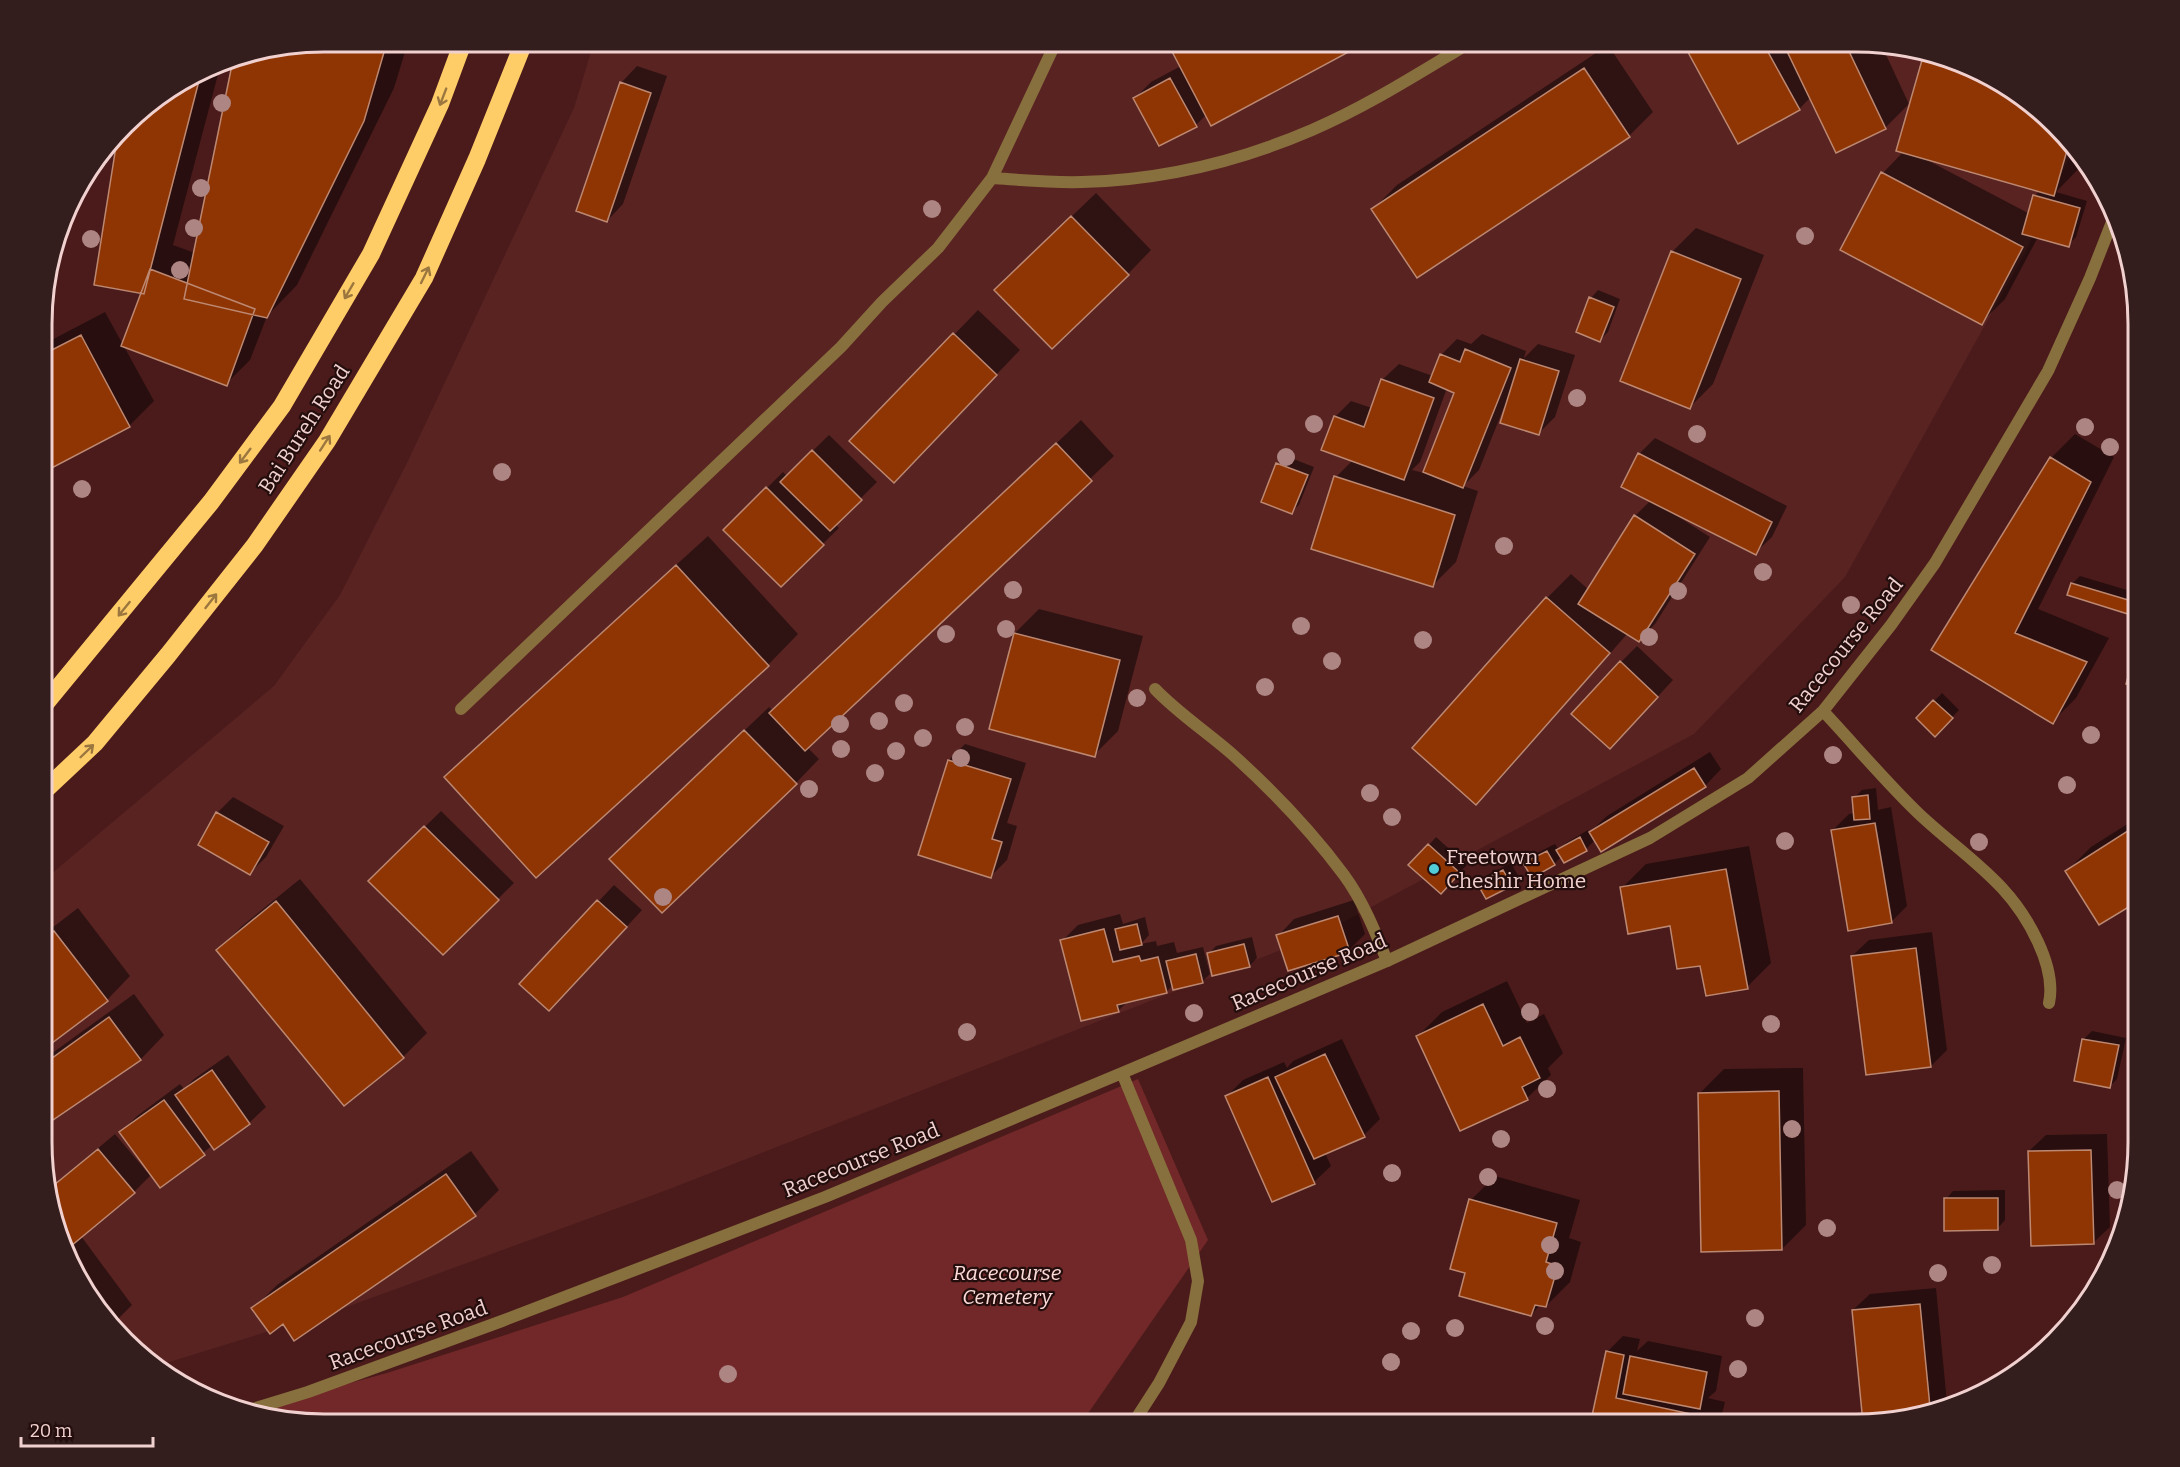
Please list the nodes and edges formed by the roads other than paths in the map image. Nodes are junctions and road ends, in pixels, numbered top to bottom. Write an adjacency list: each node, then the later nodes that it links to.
1 (460, 52): 8 (highway, one-way to 8)
2 (520, 52): 11 (highway, Bai Bureh Road, one-way to 2)
3 (1051, 52): 5 (street)
4 (1454, 52): 5 (street)
5 (992, 178): 9 (street)
6 (2110, 228): 10 (street, Racecourse Road)
7 (1155, 690): 12 (street)
8 (52, 695)
9 (461, 709)
10 (1823, 711): 12 (street, Racecourse Road); 13 (street)
11 (52, 783)
12 (1387, 961): 14 (street, Racecourse Road)
13 (2049, 1003)
14 (1122, 1073): 15 (street, Racecourse Road); 16 (street)
15 (261, 1407)
16 (1138, 1414)

